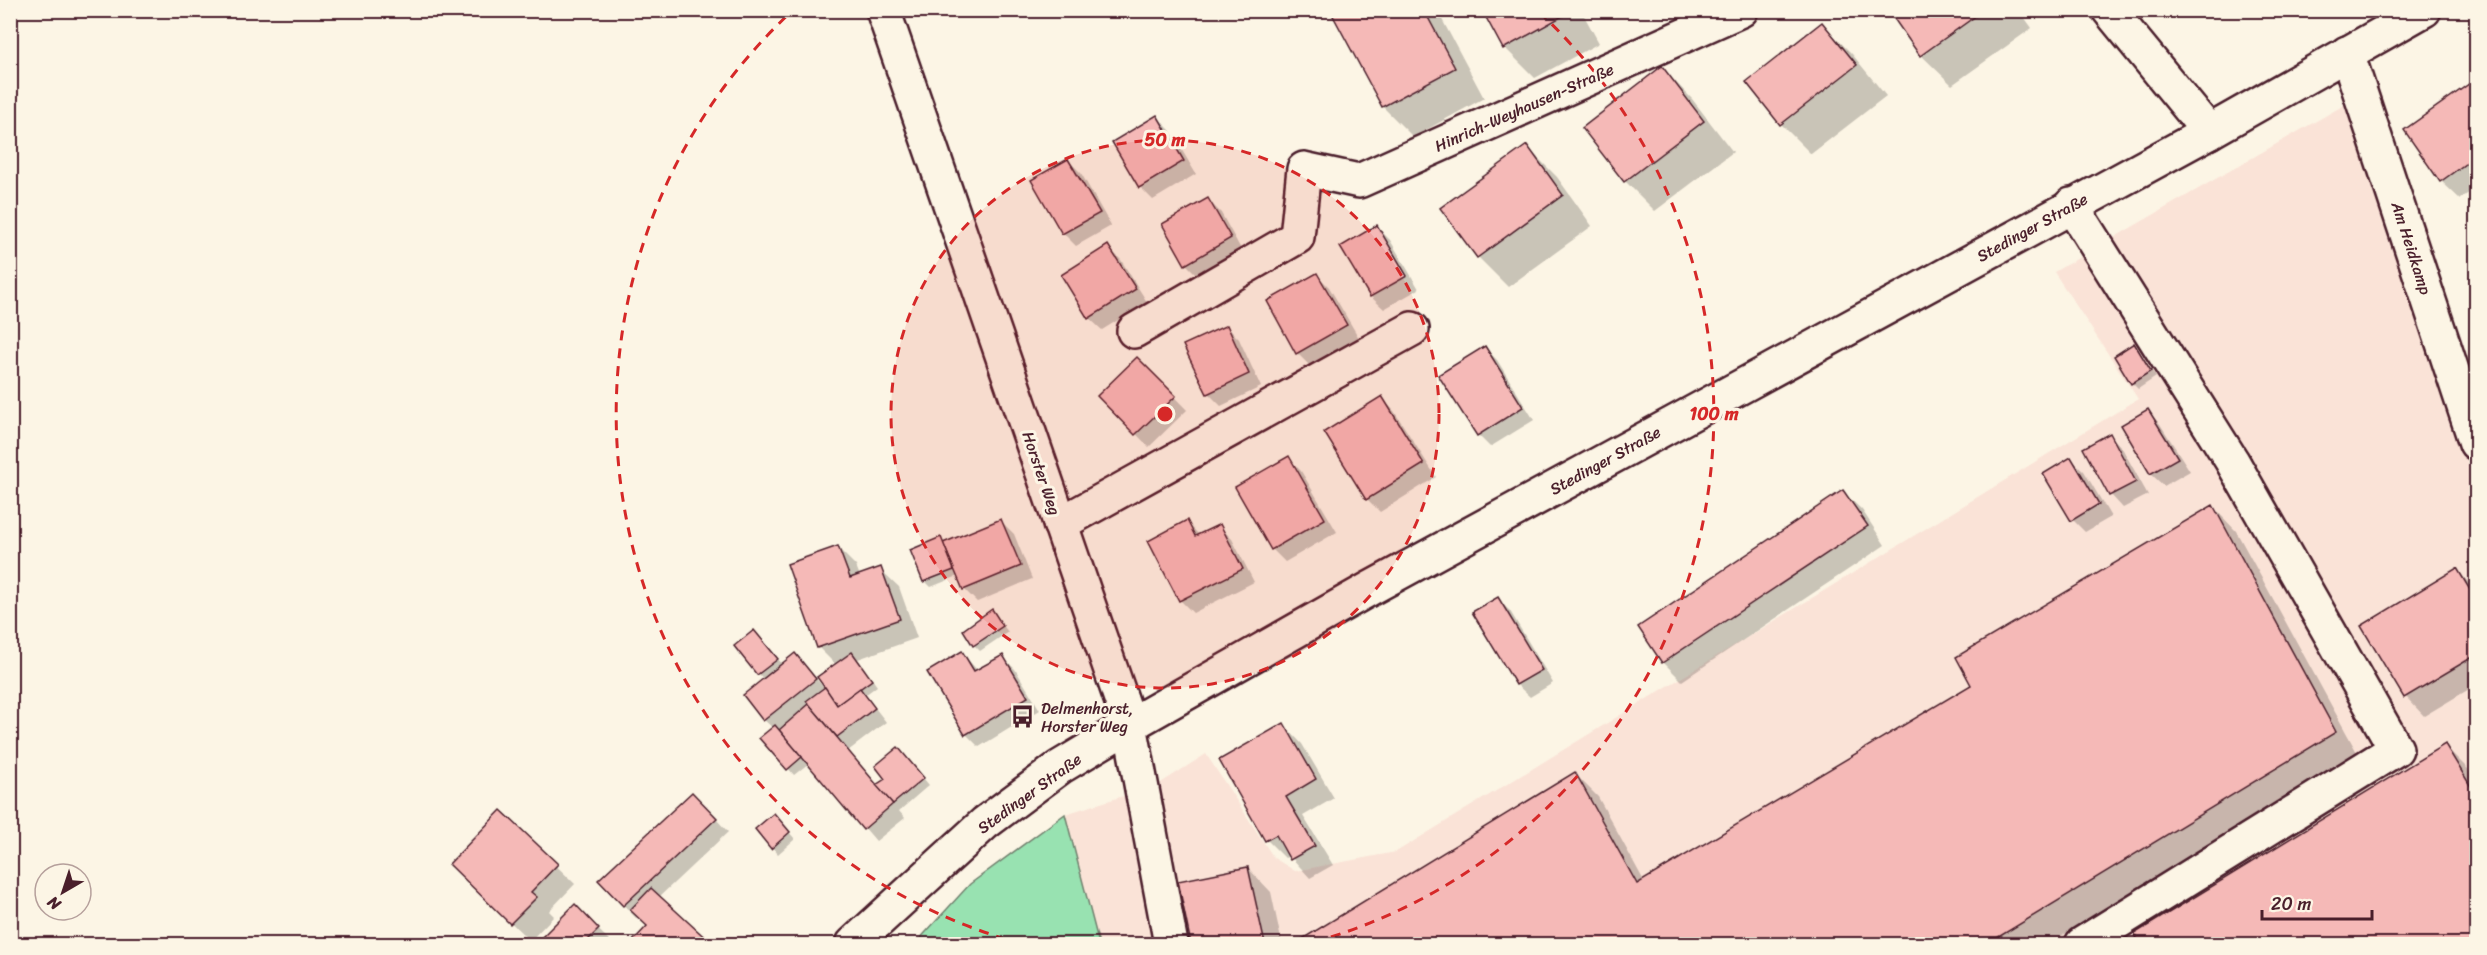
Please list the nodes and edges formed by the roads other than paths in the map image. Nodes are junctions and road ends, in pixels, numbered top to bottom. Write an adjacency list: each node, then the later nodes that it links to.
1 (882, 10): 11 (street, Horster Weg)
2 (1741, 10): 9 (street, Hinrich-Weyhausen-Straße)
3 (2109, 10): 6 (street)
4 (2424, 10): 5 (street, Stedinger Straße)
5 (2347, 53): 6 (street, Stedinger Straße); 10 (street, Am Heidkamp)
6 (2209, 132): 7 (street, Stedinger Straße)
7 (2071, 205): 12 (street, Stedinger Straße); 15 (street)
8 (1412, 329): 11 (street)
9 (1134, 331)
10 (2476, 443)
11 (1060, 524): 12 (street, Horster Weg)
12 (1130, 725): 13 (street, Stedinger Straße); 14 (street, Horster Weg)
13 (853, 945)
14 (1171, 945)
15 (2082, 945)

